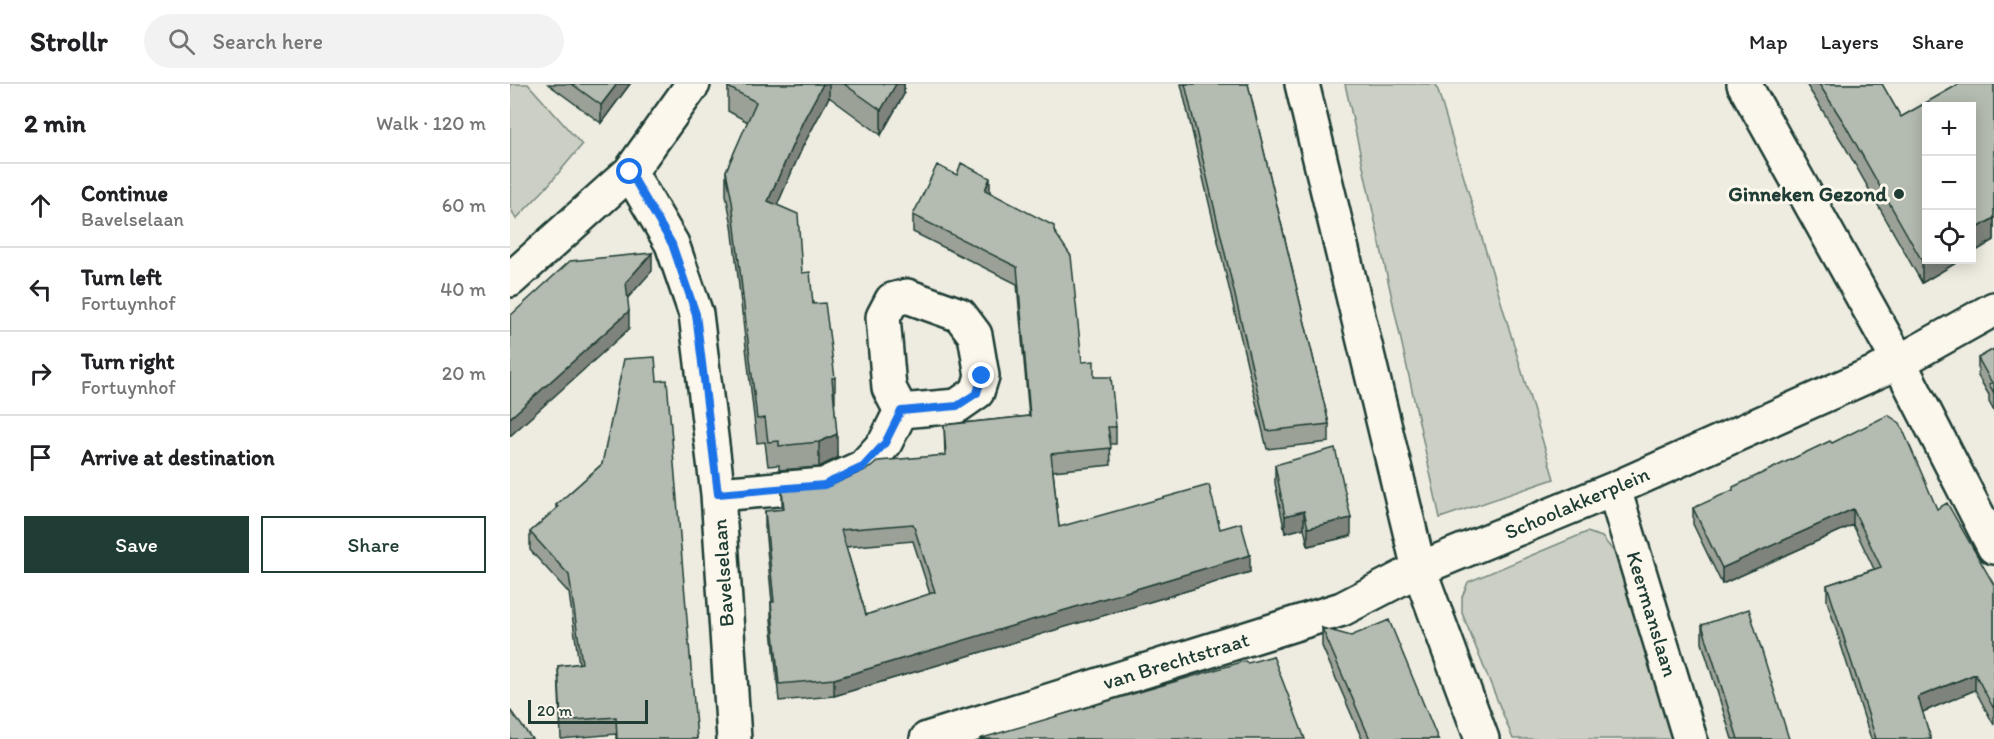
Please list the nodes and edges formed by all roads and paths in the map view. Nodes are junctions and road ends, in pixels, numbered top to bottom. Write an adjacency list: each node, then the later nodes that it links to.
1 (693, 84): 4 (street)
2 (1302, 84): 12 (street)
3 (1744, 84): 7 (street)
4 (630, 172): 5 (street); 10 (street, Bavelselaan)
5 (516, 261)
6 (1994, 309): 7 (street, Schoolakkerplein)
7 (1899, 362): 9 (street, Schoolakkerplein); 11 (street)
8 (901, 411): 10 (street)
9 (1614, 489): 12 (street, Schoolakkerplein); 16 (street, Keermanslaan)
10 (718, 494): 13 (street, Bavelselaan)
11 (1994, 547)
12 (1419, 569): 14 (street, van Brechtstraat); 15 (street)
13 (734, 739)
14 (927, 739)
15 (1482, 739)
16 (1690, 739)

